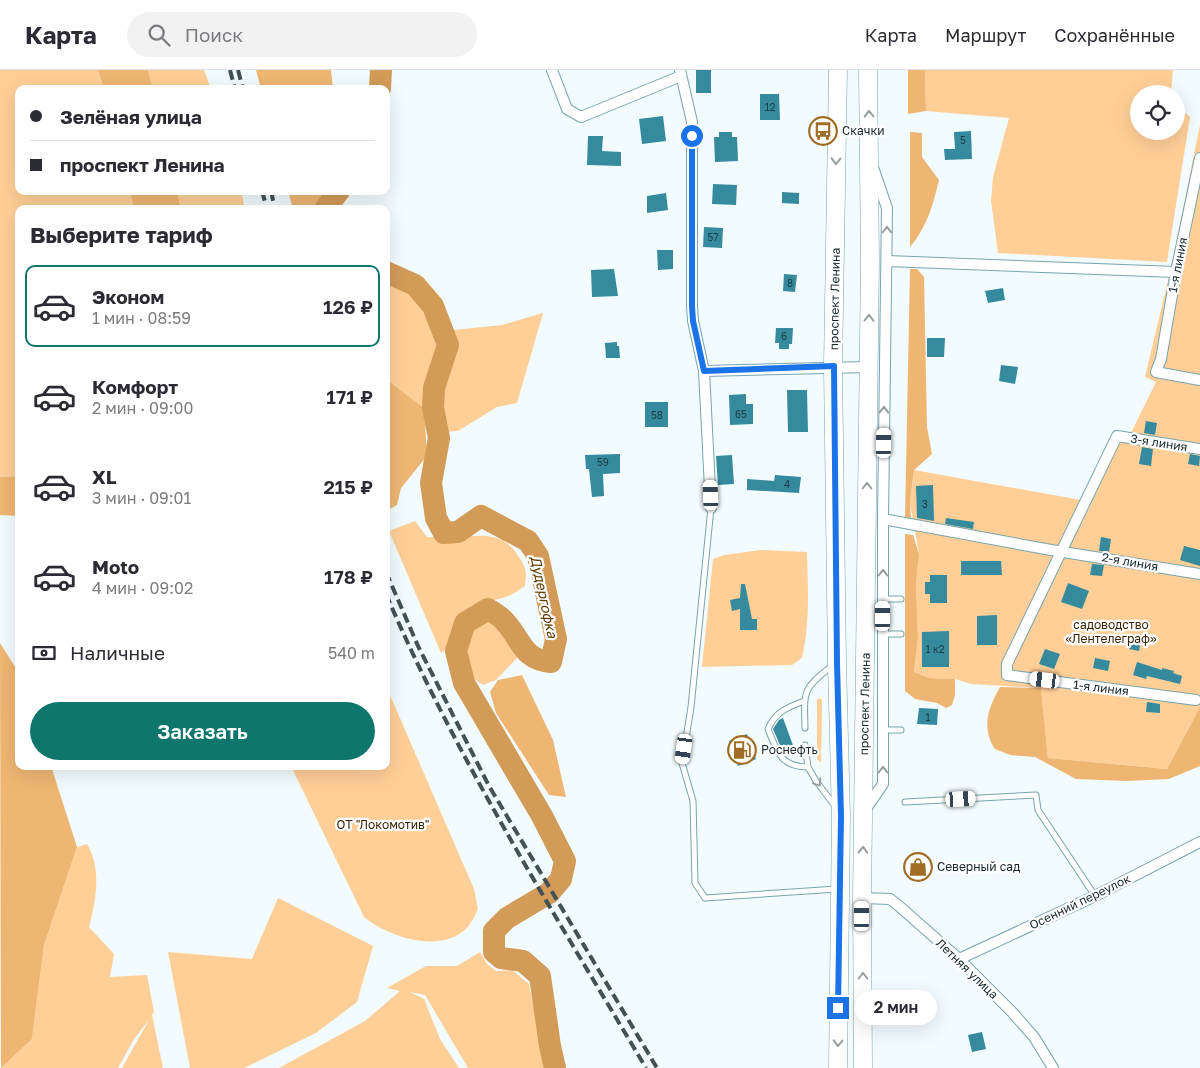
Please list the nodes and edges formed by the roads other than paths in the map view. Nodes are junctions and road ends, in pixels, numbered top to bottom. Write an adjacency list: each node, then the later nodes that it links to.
1 (552, 70): 4 (street)
2 (838, 70): 9 (highway, проспект Ленина, one-way to 9)
3 (868, 70): 5 (highway, проспект Ленина, one-way to 3)
4 (681, 73): 11 (street)
5 (870, 158): 7 (street, one-way to 5); 10 (highway, проспект Ленина, one-way to 5)
6 (1200, 158): 8 (street, 1-я линия)
7 (887, 261): 8 (street); 15 (street, one-way to 7)
8 (1176, 272): 12 (street, 1-я линия)
9 (834, 366): 10 (street); 11 (street); 22 (highway, проспект Ленина)
10 (868, 367): 31 (highway, проспект Ленина, one-way to 10)
11 (704, 371): 14 (street)
12 (1200, 380)
13 (1200, 450): 16 (street, 3-я линия)
14 (711, 508): 34 (lane)
15 (883, 519): 16 (street, 2-я линия); 18 (street, one-way to 15)
16 (1061, 550): 17 (street, 2-я линия); 23 (street, 1-я линия)
17 (1200, 574)
18 (883, 599): 19 (lane); 20 (street)
19 (901, 599)
20 (883, 634): 21 (lane); 26 (street)
21 (900, 634)
22 (837, 663): 24 (lane); 32 (highway, проспект Ленина)
23 (1196, 700)
24 (804, 701): 25 (lane); 29 (lane)
25 (805, 728)
26 (883, 730): 27 (lane); 31 (street, one-way to 26)
27 (901, 730)
28 (806, 745): 29 (lane)
29 (808, 767): 32 (lane, one-way to 32)
30 (905, 802): 35 (lane)
31 (863, 813): 36 (highway, проспект Ленина, one-way to 31)
32 (841, 816): 34 (highway, проспект Ленина)
33 (1200, 842): 35 (street, Осенний переулок)
34 (840, 889): 38 (highway, проспект Ленина, one-way to 38)
35 (1095, 896): 37 (street, Осенний переулок)
36 (862, 898): 37 (street, Летняя улица); 39 (highway, проспект Ленина, one-way to 36)
37 (959, 960): 40 (street, Летняя улица)
38 (838, 1068)
39 (863, 1068)
40 (1053, 1068)

